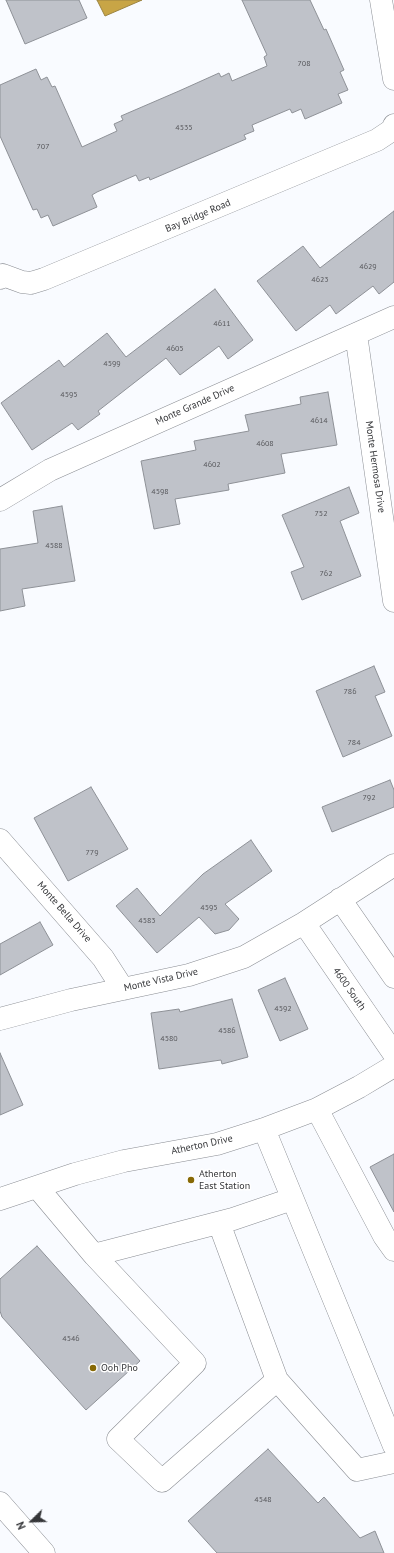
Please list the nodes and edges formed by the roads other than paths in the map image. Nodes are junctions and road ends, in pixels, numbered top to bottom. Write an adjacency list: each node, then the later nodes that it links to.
1 (381, 0): 2 (street)
2 (394, 79)
3 (393, 127): 4 (street, Bay Bridge Road)
4 (1, 274)
5 (394, 317): 6 (street, Monte Grande Drive)
6 (356, 334): 7 (street, Monte Grande Drive); 8 (street, Monte Hermosa Drive)
7 (0, 500)
8 (394, 601)
9 (0, 840): 14 (street, Monte Bella Drive)
10 (394, 865): 11 (street, Monte Vista Drive)
11 (340, 899): 12 (street, Monte Vista Drive); 13 (street)
12 (304, 923): 14 (street, Monte Vista Drive); 16 (street, 4600 South)
13 (394, 977)
14 (122, 989): 15 (street, Monte Vista Drive)
15 (0, 1019)
16 (394, 1054)
17 (394, 1066): 18 (street, Atherton Drive)
18 (317, 1109): 19 (street, Atherton Drive); 24 (street)
19 (264, 1130): 20 (street, Atherton Drive); 21 (street)
20 (37, 1186): 22 (street, Atherton Drive); 25 (street)
21 (292, 1198): 23 (street); 27 (street)
22 (0, 1199)
23 (219, 1223): 25 (street); 26 (street)
24 (394, 1250)
25 (94, 1255): 26 (street)
26 (277, 1380): 28 (street)
27 (394, 1446)
28 (394, 1462)
29 (0, 1503): 30 (street)
30 (44, 1553)

